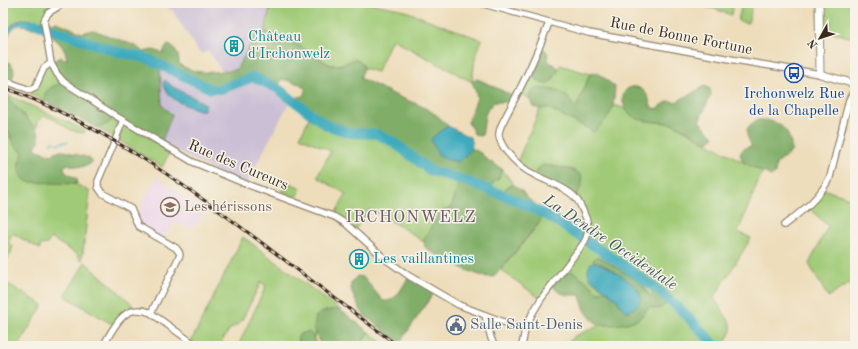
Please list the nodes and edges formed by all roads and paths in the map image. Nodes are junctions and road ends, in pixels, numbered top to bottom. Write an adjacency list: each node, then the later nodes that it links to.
1 (64, 3): 5 (street, Rue des Cureurs)
2 (480, 3): 4 (street, Rue de Bonne Fortune)
3 (819, 3): 6 (street)
4 (549, 23): 6 (street, Rue de Bonne Fortune); 14 (street)
5 (51, 63): 7 (street); 10 (street, Rue des Cureurs)
6 (820, 74): 8 (street, Rue de Bonne Fortune)
7 (3, 80)
8 (855, 84)
9 (855, 89): 11 (street)
10 (123, 120): 12 (street); 13 (street, Rue des Cureurs)
11 (784, 225)
12 (151, 314): 15 (street); 16 (street)
13 (485, 315): 14 (street, Rue des Cureurs); 17 (street)
14 (524, 330): 18 (street)
15 (103, 346)
16 (197, 346)
17 (494, 346)
18 (522, 346)

